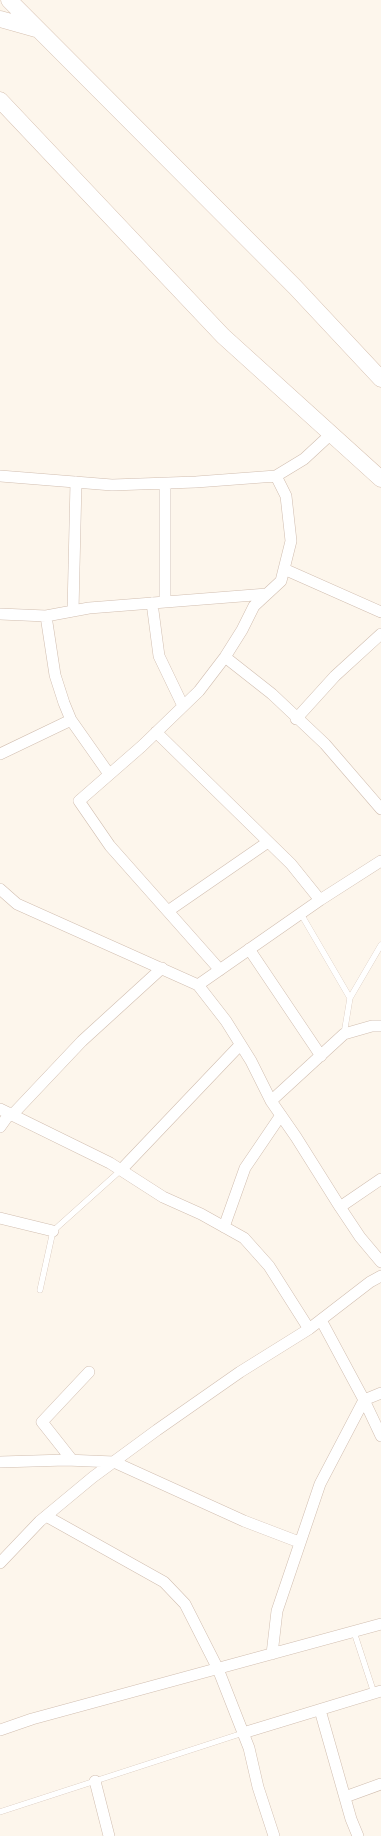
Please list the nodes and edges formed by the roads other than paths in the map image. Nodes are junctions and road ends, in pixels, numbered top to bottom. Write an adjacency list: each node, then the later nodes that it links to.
1 (9, 0): 3 (main road)
2 (0, 19): 3 (main road)
3 (36, 29): 5 (main road)
4 (0, 100): 6 (main road)
5 (381, 379)
6 (332, 434): 8 (street); 9 (main road)
7 (0, 476): 10 (street)
8 (276, 476): 11 (street); 12 (street)
9 (381, 479)
10 (76, 482): 11 (street); 16 (street)
11 (165, 484): 14 (street)
12 (284, 570): 13 (street); 17 (street)
13 (267, 594): 14 (street); 21 (street)
14 (165, 602): 15 (street)
15 (152, 603): 16 (street); 22 (street)
16 (73, 611): 19 (street)
17 (381, 612)
18 (0, 614): 19 (street)
19 (46, 616): 24 (street)
20 (381, 634): 23 (street)
21 (225, 657): 22 (street); 23 (street)
22 (183, 706): 25 (street)
23 (296, 719): 28 (street)
24 (71, 720): 26 (street); 27 (street)
25 (156, 732): 27 (street); 29 (street)
26 (0, 754)
27 (109, 774): 33 (street)
28 (381, 809)
29 (268, 842): 32 (street); 33 (street)
30 (381, 861): 32 (street)
31 (0, 889): 37 (street)
32 (320, 900): 34 (street)
33 (168, 911): 38 (street)
34 (300, 914): 36 (street); 40 (lane)
35 (381, 945): 40 (lane)
36 (249, 949): 38 (street); 44 (street)
37 (162, 968): 39 (street); 46 (street)
38 (220, 970): 39 (street)
39 (198, 985): 43 (street)
40 (350, 998): 42 (lane)
41 (381, 1026): 42 (street)
42 (344, 1034): 44 (street)
43 (240, 1045): 45 (street); 49 (street)
44 (320, 1056): 45 (street)
45 (271, 1101): 47 (street)
46 (7, 1112): 48 (street); 49 (street)
47 (281, 1115): 51 (street); 53 (street)
48 (0, 1127)
49 (121, 1170): 53 (street); 54 (lane)
50 (381, 1179): 51 (street)
51 (340, 1207): 55 (street)
52 (0, 1218): 54 (street)
53 (224, 1227): 59 (street)
54 (53, 1231): 57 (lane)
55 (381, 1262)
56 (381, 1276): 58 (street)
57 (40, 1290)
58 (321, 1320): 59 (street); 62 (street)
59 (310, 1329): 66 (street)
60 (89, 1372): 64 (street)
61 (381, 1393): 62 (street)
62 (364, 1400): 63 (street); 68 (street)
63 (381, 1436)
64 (72, 1460): 65 (street); 66 (street)
65 (0, 1462)
66 (114, 1462): 67 (street); 68 (street)
67 (46, 1516): 69 (street); 73 (street)
68 (299, 1542): 72 (street)
69 (0, 1563)
70 (381, 1624): 71 (street)
71 (354, 1632): 72 (street); 74 (lane)
72 (272, 1654): 73 (street)
73 (218, 1669): 76 (street); 77 (street)
74 (378, 1692): 75 (street)
75 (320, 1710): 77 (street); 80 (street)
76 (0, 1730)
77 (243, 1733): 78 (lane); 83 (street)
78 (95, 1781): 81 (lane); 82 (street)
79 (381, 1784): 80 (street)
80 (345, 1797): 84 (street)
81 (0, 1812)
82 (109, 1836)
83 (274, 1836)
84 (358, 1836)

